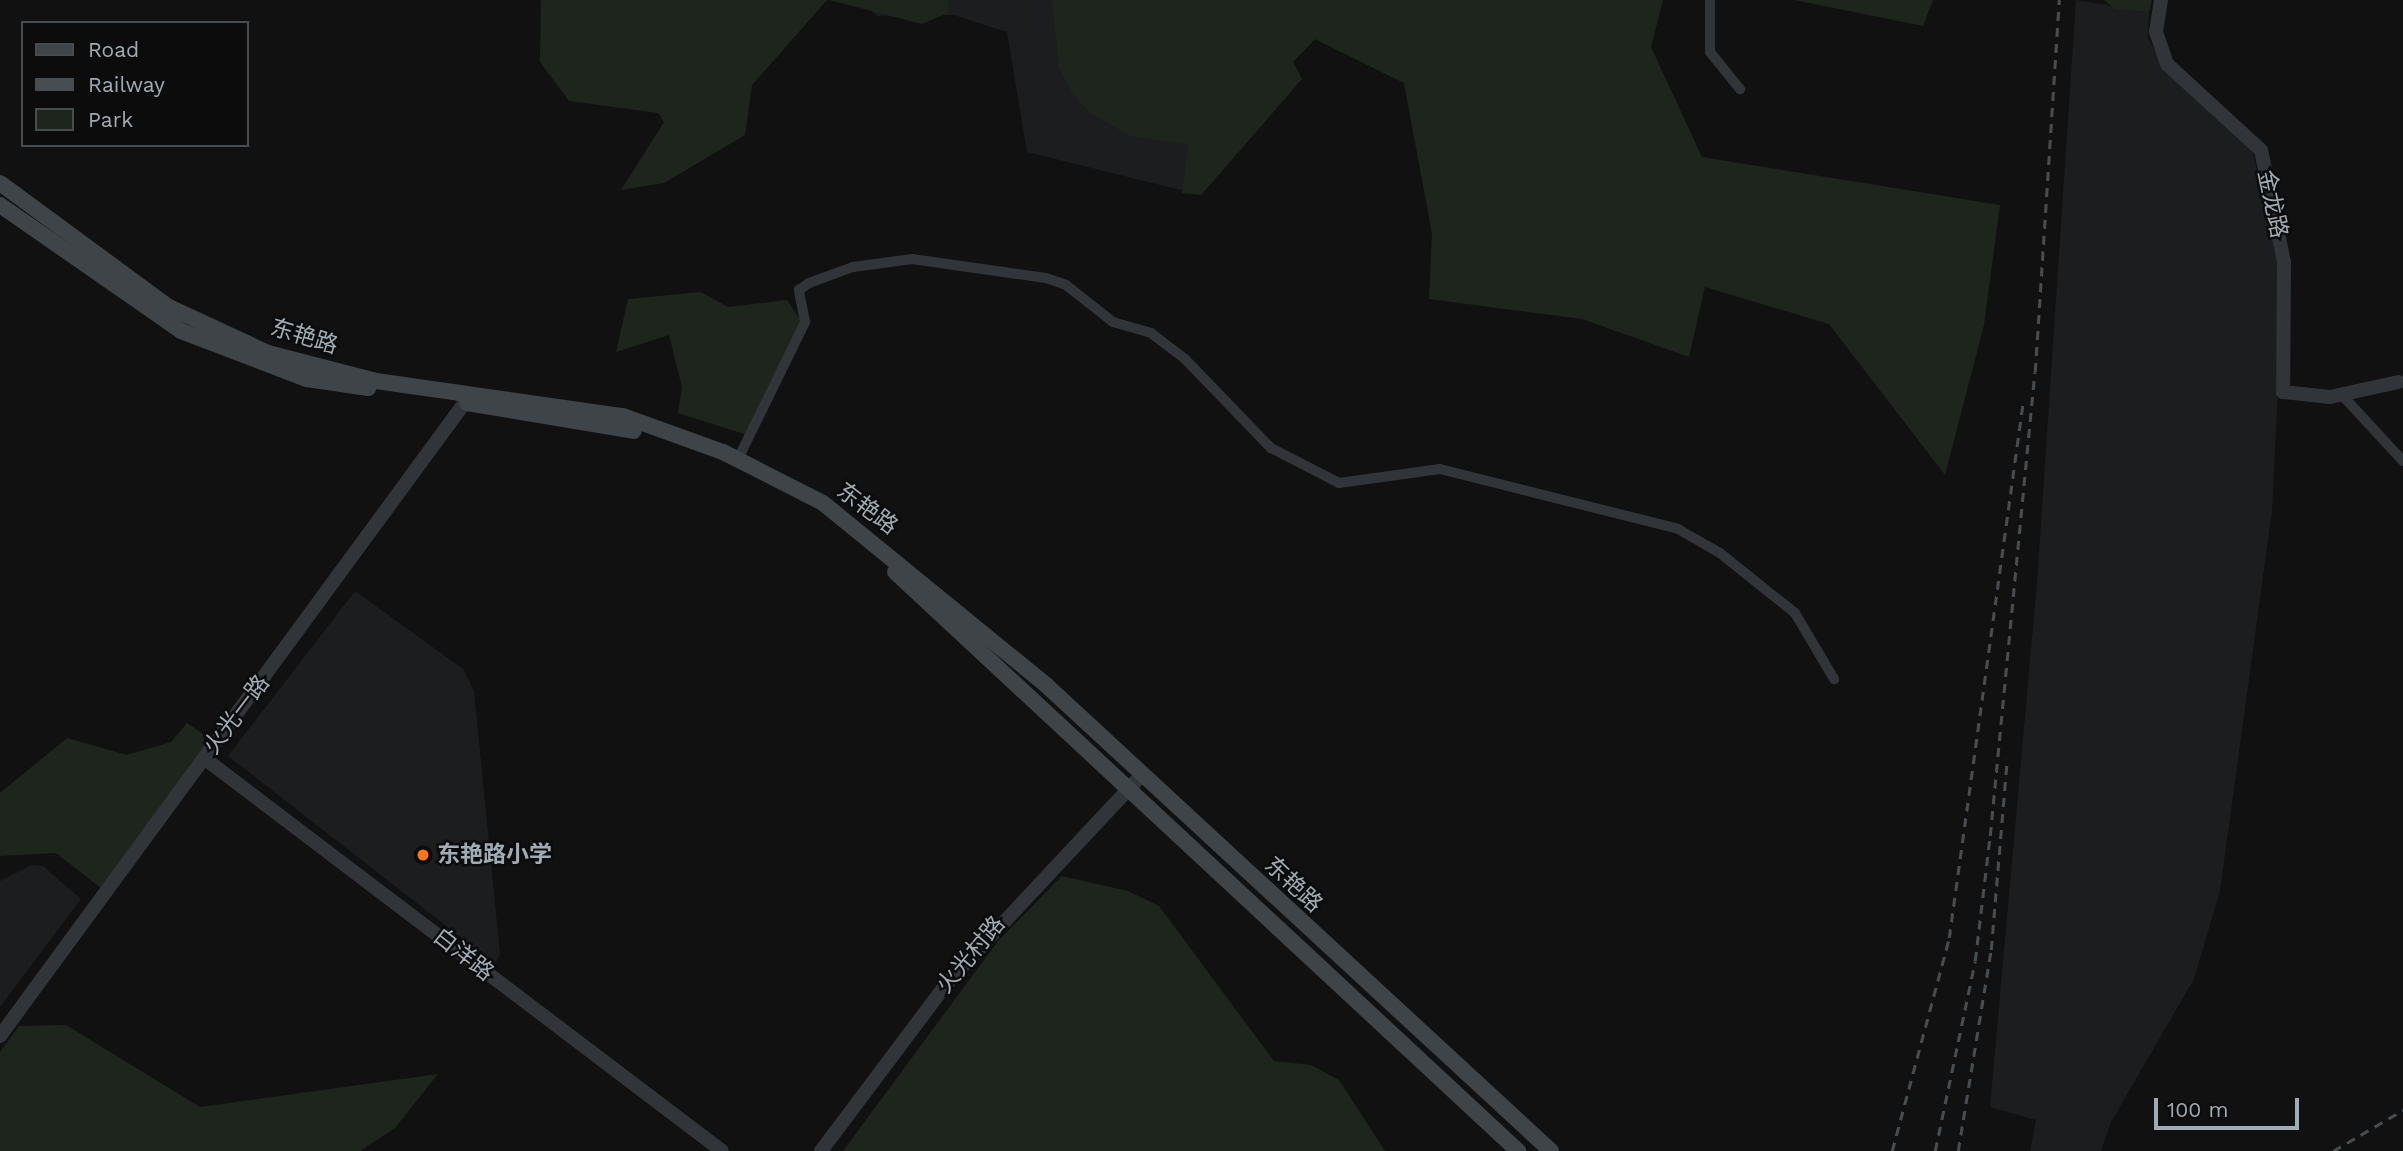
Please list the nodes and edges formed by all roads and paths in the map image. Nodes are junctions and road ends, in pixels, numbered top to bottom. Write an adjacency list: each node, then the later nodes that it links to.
1 (1710, 0): 3 (street)
2 (2161, 0): 7 (street, 金龙路)
3 (1740, 89)
4 (0, 183): 8 (main road, 东艳路)
5 (0, 205): 8 (main road, 东艳路)
6 (2398, 383): 7 (street, 金龙路)
7 (2342, 395): 10 (street)
8 (469, 398): 9 (main road, 东艳路); 12 (street, 火光一路); 14 (main road, 东艳路)
9 (738, 459): 11 (street); 13 (main road, 东艳路)
10 (2403, 461)
11 (1833, 679)
12 (204, 758): 15 (street, 火光一路); 16 (street, 白洋路)
13 (1142, 775): 14 (street, 火光村路); 19 (main road, 东艳路)
14 (1128, 787): 17 (street, 火光村路); 18 (main road, 东艳路)
15 (0, 1036)
16 (722, 1151)
17 (821, 1151)
18 (1518, 1151)
19 (1551, 1151)

